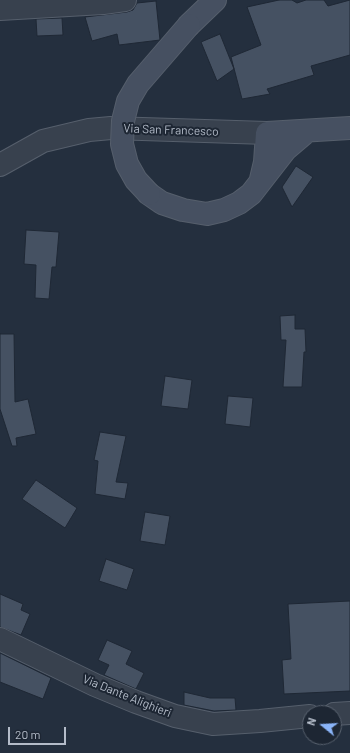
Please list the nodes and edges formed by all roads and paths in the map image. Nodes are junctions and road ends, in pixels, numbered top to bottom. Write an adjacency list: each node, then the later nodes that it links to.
1 (125, 0): 3 (street)
2 (215, 0): 8 (main road, bridge)
3 (0, 9)
4 (350, 128): 5 (main road, Via San Francesco)
5 (306, 132): 6 (main road, Via San Francesco); 8 (main road)
6 (267, 133): 7 (street, Via San Francesco); 8 (main road)
7 (0, 165)
8 (260, 184)
9 (0, 639): 10 (street, Via Dante Alighieri)
10 (302, 717)

